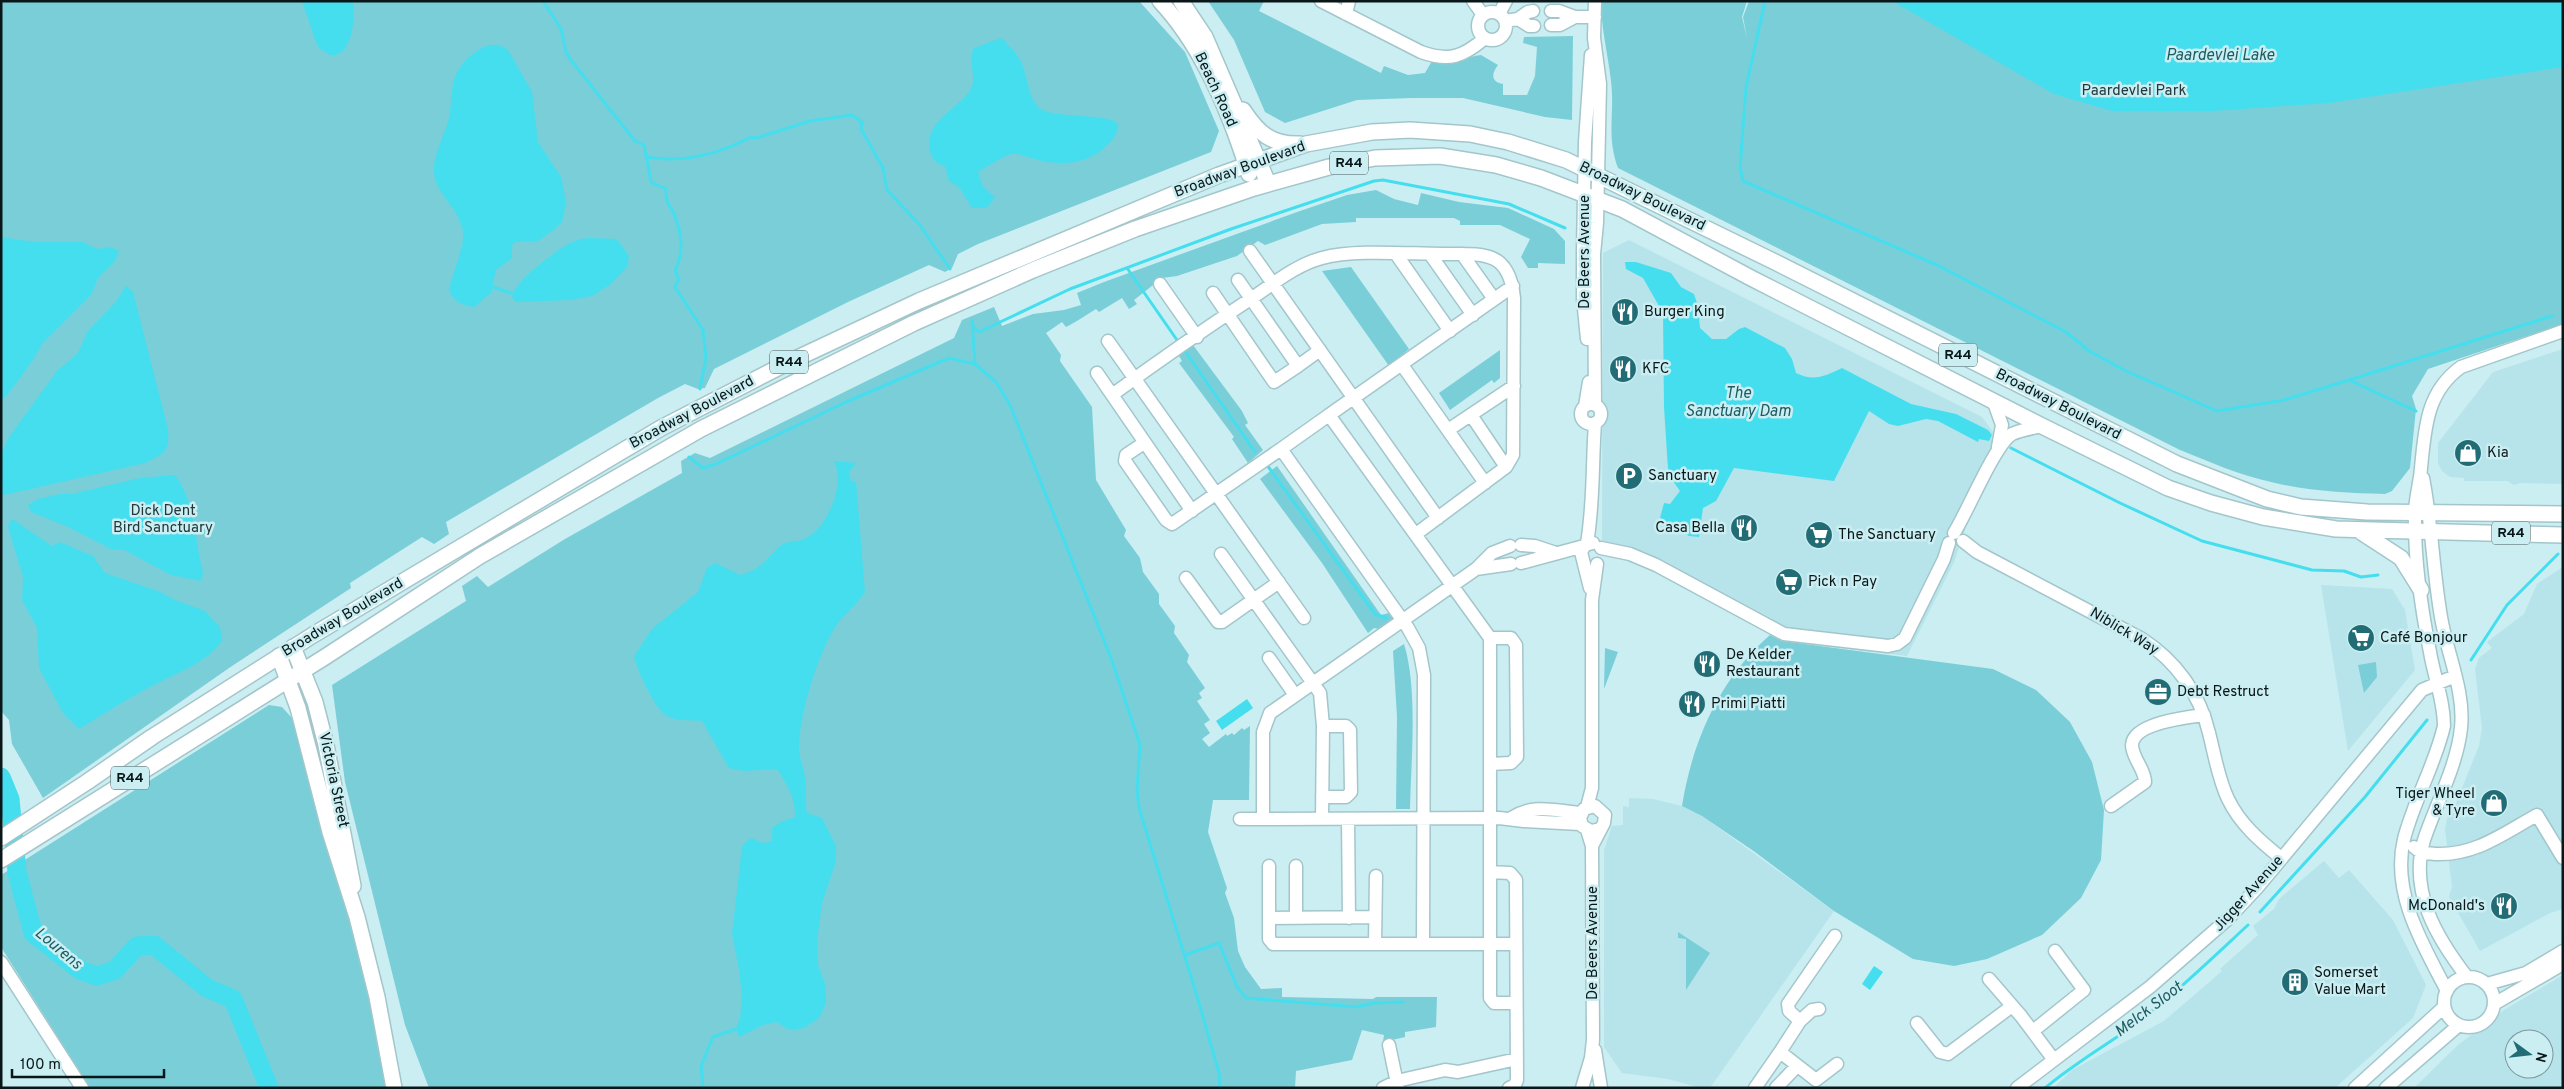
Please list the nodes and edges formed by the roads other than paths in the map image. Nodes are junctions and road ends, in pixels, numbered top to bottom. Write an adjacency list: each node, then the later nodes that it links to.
1 (1160, 1): 20 (main road, Beach Road)
2 (1181, 1): 18 (main road, Beach Road)
3 (1321, 1): 10 (street)
4 (1349, 1): 10 (street)
5 (1473, 1): 11 (street)
6 (1506, 1): 14 (street)
7 (1595, 1): 13 (street, De Beers Avenue)
8 (1533, 11): 14 (street)
9 (1551, 11): 12 (street)
10 (1346, 14): 17 (street)
11 (1483, 15): 14 (street); 17 (street)
12 (1575, 17): 13 (street); 16 (street)
13 (1595, 17): 21 (street, De Beers Avenue)
14 (1507, 18): 15 (street); 17 (street)
15 (1534, 26)
16 (1551, 26)
17 (1485, 38)
18 (1231, 98): 19 (main road); 20 (main road, Beach Road)
19 (1306, 144): 20 (main road, Broadway Boulevard / R44); 21 (main road, Broadway Boulevard / R44)
20 (1252, 164): 22 (main road, Beach Road); 85 (main road, Broadway Boulevard / R44)
21 (1591, 171): 23 (street, De Beers Avenue); 63 (main road, Broadway Boulevard / R44)
22 (1261, 186): 23 (main road, Broadway Boulevard / R44); 88 (main road, Broadway Boulevard / R44)
23 (1591, 197): 49 (main road, Broadway Boulevard / R44); 50 (street, De Beers Avenue); 50 (street, De Beers Avenue)
24 (1250, 251): 30 (street)
25 (1396, 254): 26 (street); 30 (street); 37 (street)
26 (1430, 254): 27 (street); 36 (street)
27 (1462, 254): 31 (street); 34 (street)
28 (1238, 280): 33 (street)
29 (1160, 284): 39 (street)
30 (1273, 284): 33 (street); 41 (street)
31 (1513, 286): 34 (street); 46 (street)
32 (1213, 292): 35 (street)
33 (1251, 299): 35 (street); 43 (street)
34 (1494, 299): 36 (street)
35 (1227, 314): 39 (street); 43 (street)
36 (1472, 315): 37 (street)
37 (1450, 331): 42 (street)
38 (2563, 331): 59 (street)
39 (1197, 336): 45 (street)
40 (1108, 341): 45 (street)
41 (1320, 350): 43 (street); 48 (street)
42 (1402, 365): 48 (street); 54 (street)
43 (1298, 366)
44 (1097, 373): 47 (street)
45 (1135, 379): 47 (street); 61 (street)
46 (1514, 386): 52 (street); 58 (street)
47 (1112, 396): 55 (street)
48 (1353, 398): 51 (street); 66 (street)
49 (1993, 400): 53 (main road, Broadway Boulevard / R44); 57 (street)
50 (1590, 406): 74 (street)
51 (1329, 415): 56 (street); 70 (street)
52 (1472, 415): 54 (street); 58 (street)
53 (2042, 426): 57 (street); 67 (main road, Broadway Boulevard / R44)
54 (1448, 430): 60 (street)
55 (1144, 443): 62 (street); 62 (street)
56 (1281, 449): 61 (street); 83 (street)
57 (1996, 454): 72 (street)
58 (1506, 467): 60 (street)
59 (2421, 468): 63 (street); 64 (street)
60 (1485, 483): 66 (street)
61 (1216, 494): 62 (street); 78 (street)
62 (1192, 511)
63 (2414, 511): 64 (main road, Broadway Boulevard / R44); 68 (street)
64 (2430, 511): 65 (main road, Broadway Boulevard / R44); 69 (street)
65 (2563, 514)
66 (1438, 518): 70 (street)
67 (2358, 530): 68 (main road, Broadway Boulevard / R44); 80 (main road)
68 (2415, 531): 69 (main road, Broadway Boulevard / R44); 80 (street)
69 (2432, 532): 71 (main road, Broadway Boulevard / R44); 89 (street)
70 (1416, 534): 79 (street)
71 (2563, 534)
72 (1957, 541): 74 (street); 94 (street, Niblick Way)
73 (1561, 553): 74 (street); 76 (street); 76 (street)
74 (1592, 553): 99 (street)
75 (1221, 554): 81 (street)
76 (1476, 570): 79 (street)
77 (1186, 578): 81 (street)
78 (1279, 582): 81 (street); 82 (street)
79 (1452, 585): 83 (street); 84 (street)
80 (2421, 590): 92 (street)
81 (1254, 599): 91 (street)
82 (1304, 618)
83 (1402, 620): 91 (street); 101 (street)
84 (1490, 638): 96 (street); 96 (street)
85 (293, 647): 86 (main road, Broadway Boulevard / R44); 88 (main road, Victoria Street)
86 (279, 656): 90 (main road, Victoria Street); 107 (main road, Broadway Boulevard / R44)
87 (1269, 658): 93 (street)
88 (303, 670): 90 (main road, Broadway Boulevard / R44); 118 (main road, Victoria Street)
89 (2455, 676): 92 (street, Jigger Avenue); 110 (street)
90 (287, 680): 111 (main road, Broadway Boulevard / R44); 118 (main road, Victoria Street)
91 (1313, 682): 93 (street); 95 (street)
92 (2438, 682): 108 (street); 112 (street, Jigger Avenue)
93 (1295, 695): 104 (street)
94 (2204, 715): 98 (street); 112 (street, Niblick Way)
95 (1323, 726): 97 (street); 97 (street)
96 (1490, 764): 102 (street)
97 (1322, 797): 105 (street)
98 (2111, 806)
99 (1587, 816): 102 (street); 106 (street); 106 (street); 109 (street, De Beers Avenue)
100 (1348, 818): 101 (street); 105 (street); 122 (street)
101 (1424, 818): 102 (street); 125 (street)
102 (1490, 818): 116 (street)
103 (1240, 819): 104 (street)
104 (1263, 819): 105 (street)
105 (1322, 819)
106 (1600, 829): 109 (street, De Beers Avenue)
107 (4, 836)
108 (2404, 839): 110 (street); 135 (street)
109 (1592, 846): 145 (street, De Beers Avenue)
110 (2420, 853): 113 (street); 132 (street)
111 (5, 858)
112 (2281, 858): 149 (street, Jigger Avenue)
113 (2563, 858)
114 (1269, 866): 120 (street)
115 (1296, 866): 121 (street)
116 (1490, 872): 126 (street); 127 (street)
117 (1376, 876): 119 (street)
118 (357, 917): 154 (main road, Victoria Street)
119 (1375, 917): 122 (street); 124 (street)
120 (1269, 918): 121 (street); 124 (street)
121 (1296, 918): 122 (street)
122 (1349, 918)
123 (1835, 936): 141 (street)
124 (1375, 944): 125 (street)
125 (1423, 944): 126 (street)
126 (1490, 944): 127 (street); 136 (street)
127 (1516, 944): 136 (street)
128 (2055, 951): 144 (street)
129 (2563, 951): 134 (street)
130 (1, 962): 153 (street)
131 (2563, 964): 137 (street)
132 (2467, 977): 134 (street); 135 (street)
133 (1989, 979): 138 (street)
134 (2487, 984): 137 (street)
135 (2446, 991): 139 (street)
136 (1516, 1003): 148 (street)
137 (2494, 1004): 143 (street)
138 (2012, 1006): 142 (street); 144 (street)
139 (2444, 1007): 143 (street); 164 (street)
140 (1819, 1009): 141 (street)
141 (1800, 1021): 147 (street)
142 (1916, 1023)
143 (2459, 1025): 165 (street)
144 (2033, 1031): 149 (street)
145 (1593, 1040): 157 (street, De Beers Avenue); 160 (street, De Beers Avenue)
146 (1389, 1045): 152 (street)
147 (1780, 1052): 151 (street); 161 (street)
148 (1516, 1060): 152 (street); 156 (street)
149 (2054, 1060): 163 (street, Jigger Avenue)
150 (1837, 1064): 151 (street)
151 (1797, 1066): 162 (street)
152 (1398, 1084): 155 (street)
153 (82, 1088)
154 (394, 1088)
155 (1383, 1088)
156 (1509, 1088)
157 (1582, 1088)
158 (1591, 1088): 159 (street)
159 (1596, 1088)
160 (1601, 1088)
161 (1755, 1088)
162 (1776, 1088)
163 (2017, 1088)
164 (2356, 1088)
165 (2386, 1088)

